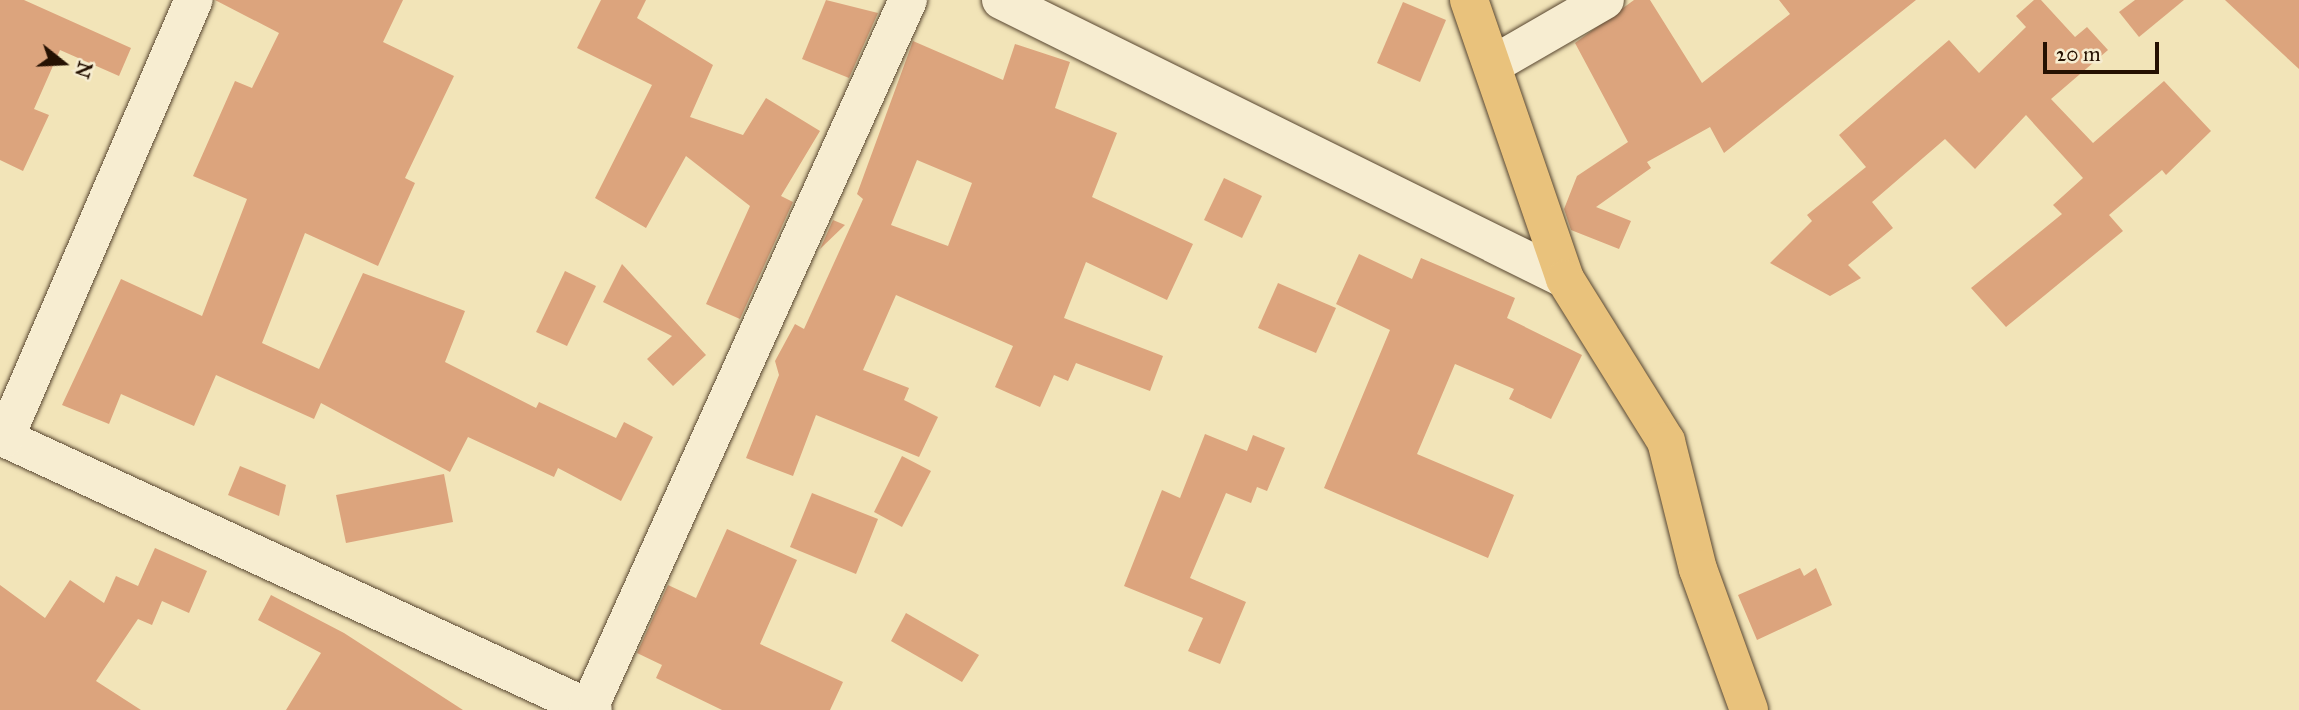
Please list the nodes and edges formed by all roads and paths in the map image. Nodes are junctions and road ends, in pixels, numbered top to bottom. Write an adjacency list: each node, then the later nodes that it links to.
1 (194, 0): 8 (street)
2 (908, 0): 9 (street)
3 (1001, 0): 7 (street)
4 (1469, 0): 6 (main road)
5 (1605, 0): 6 (street)
6 (1494, 64): 7 (main road)
7 (1565, 279): 10 (main road)
8 (3, 437): 9 (street)
9 (590, 709)
10 (1749, 710)

